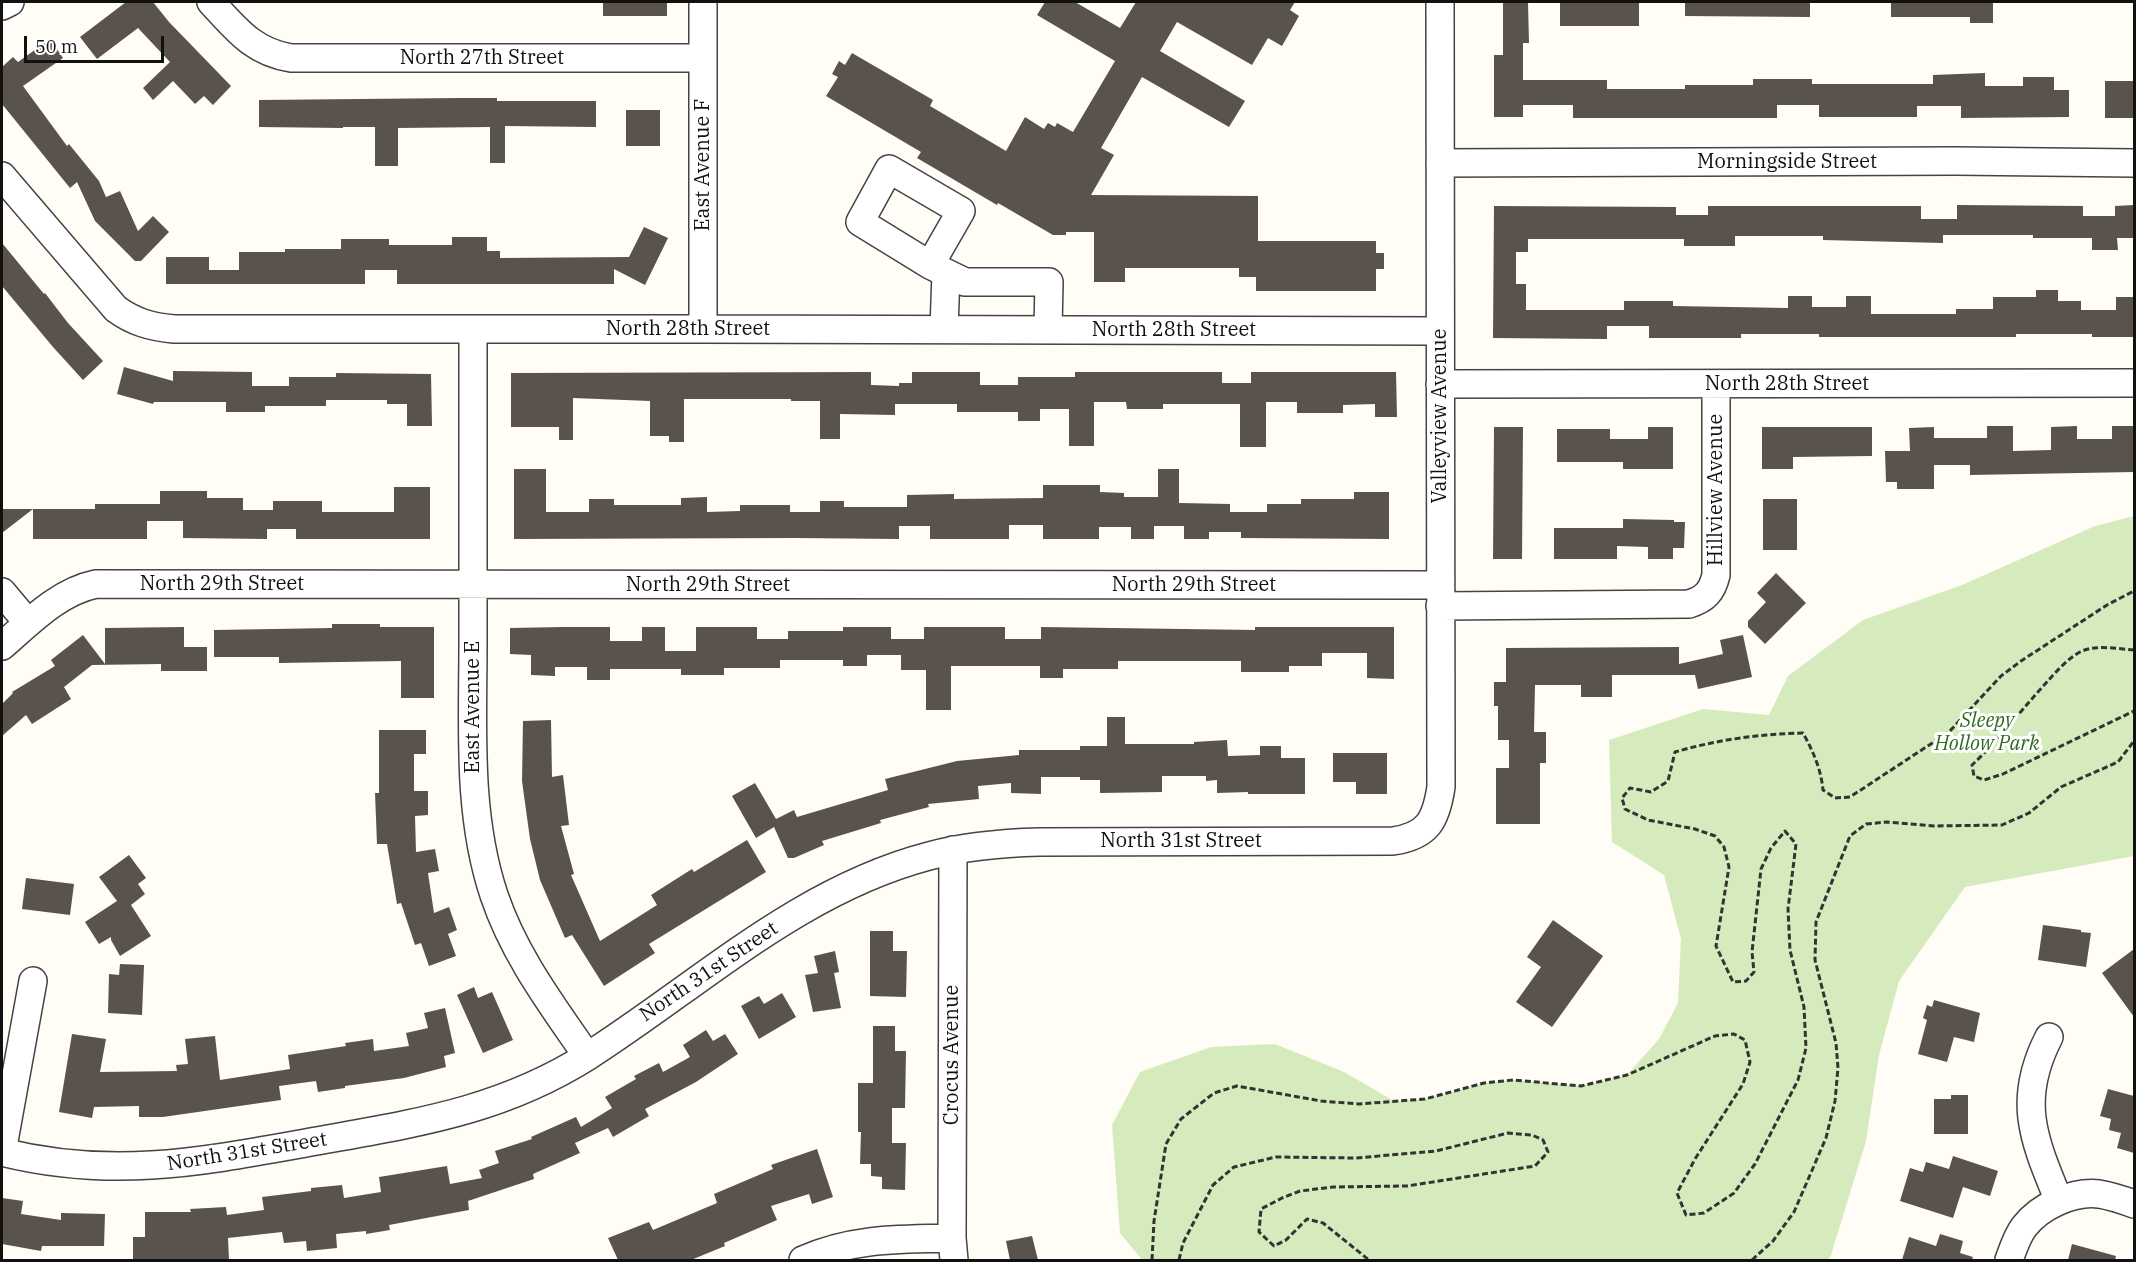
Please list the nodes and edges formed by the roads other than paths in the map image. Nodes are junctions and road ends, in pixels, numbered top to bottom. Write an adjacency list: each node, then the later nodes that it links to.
1 (10, 2): 5 (street)
2 (211, 2): 6 (street, North 27th Street)
3 (703, 2): 6 (street, East Avenue F)
4 (1440, 2): 7 (street, Valleyview Avenue)
5 (2, 6)
6 (703, 58): 10 (street, East Avenue F)
7 (1440, 163): 8 (street, Morningside Street); 14 (street, Valleyview Avenue)
8 (2134, 163)
9 (2, 176): 11 (street, North 28th Street)
10 (703, 328): 11 (street, North 28th Street); 12 (street, North 28th Street)
11 (473, 329): 18 (street, East Avenue E)
12 (944, 329): 13 (street, North 28th Street); 13 (street)
13 (1048, 330): 14 (street, North 28th Street)
14 (1440, 331): 16 (street, Valleyview Avenue)
15 (2134, 383): 17 (street, North 28th Street)
16 (1440, 384): 17 (street, North 28th Street); 21 (street, Valleyview Avenue)
17 (1716, 384): 20 (street, Hillview Avenue)
18 (473, 585): 21 (street, North 29th Street); 22 (street, North 29th Street); 28 (street, East Avenue E)
19 (2, 592): 22 (street)
20 (1708, 594): 21 (street, North 29th Street)
21 (1440, 596): 24 (street, Valleyview Avenue)
22 (28, 623): 23 (street, North 29th Street)
23 (2, 646)
24 (1427, 828): 25 (street, North 31st Street)
25 (953, 850): 28 (street, North 31st Street); 32 (street, Crocus Avenue)
26 (33, 981): 29 (street)
27 (2049, 1037): 30 (street)
28 (587, 1056): 29 (street, North 31st Street)
29 (2, 1152)
30 (2059, 1201): 31 (street); 34 (street)
31 (2134, 1204)
32 (953, 1249): 33 (street)
33 (803, 1260)
34 (2009, 1260)

